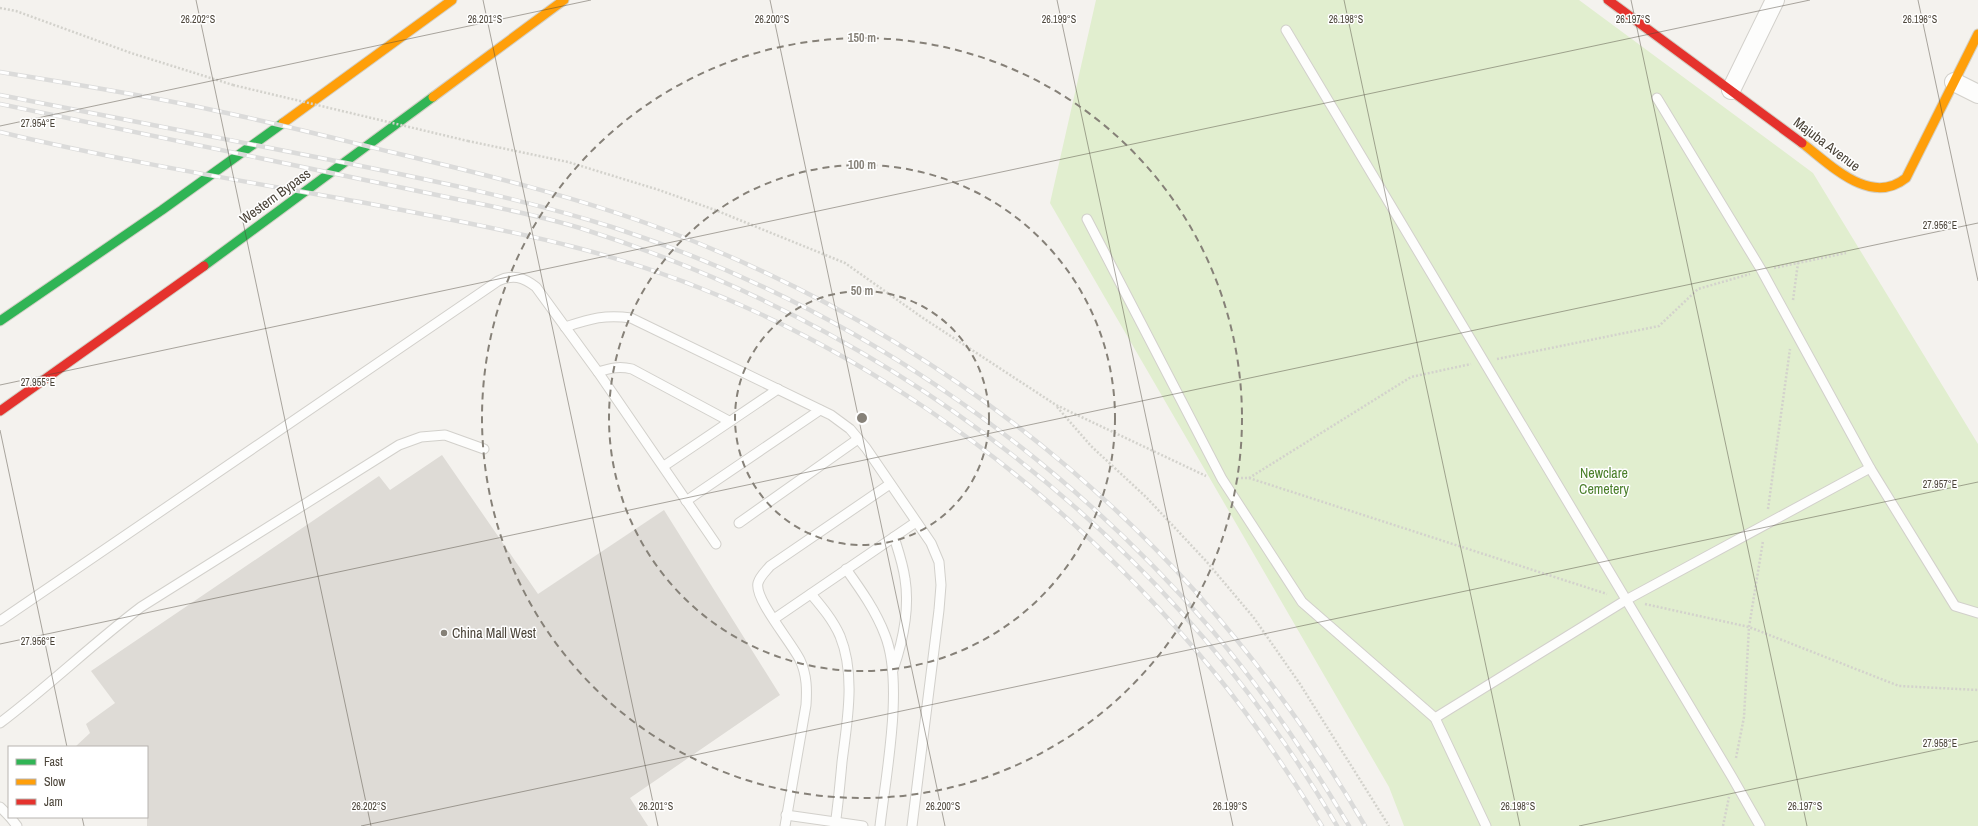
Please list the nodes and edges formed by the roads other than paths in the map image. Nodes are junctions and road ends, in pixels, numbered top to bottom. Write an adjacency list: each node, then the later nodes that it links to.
1 (452, 0): 12 (main road)
2 (564, 0): 17 (main road, Western Bypass)
3 (1608, 0): 8 (main road, Majuba Avenue)
4 (1775, 0): 8 (street)
5 (1286, 30): 31 (lane)
6 (1978, 34): 7 (main road, Majuba Avenue)
7 (1954, 82): 8 (main road, Majuba Avenue); 9 (street)
8 (1731, 90)
9 (1978, 94)
10 (1657, 98): 22 (lane)
11 (1087, 219): 36 (lane)
12 (0, 321)
13 (565, 327): 14 (lane); 15 (lane); 34 (lane)
14 (598, 372): 18 (lane); 21 (lane)
15 (778, 389): 16 (lane); 18 (lane)
16 (820, 410): 19 (lane); 24 (lane)
17 (0, 411)
18 (730, 420): 21 (lane)
19 (858, 439): 23 (lane); 26 (lane)
20 (484, 449): 37 (lane)
21 (664, 466): 24 (lane)
22 (1870, 468): 31 (lane); 32 (lane)
23 (890, 484): 25 (lane); 33 (lane)
24 (686, 501): 28 (lane)
25 (916, 522): 27 (lane); 47 (lane)
26 (739, 523)
27 (894, 537): 29 (lane); 35 (lane)
28 (716, 544)
29 (846, 569): 30 (lane); 35 (lane)
30 (811, 594): 33 (lane); 42 (lane)
31 (1626, 600): 36 (lane); 49 (lane)
32 (1978, 613)
33 (774, 619): 39 (lane)
34 (0, 621)
35 (893, 671): 46 (lane)
36 (1434, 718): 48 (lane)
37 (0, 723)
38 (0, 807): 40 (lane)
39 (786, 815): 42 (lane); 44 (lane)
40 (8, 816)
41 (10, 818): 43 (lane)
42 (835, 824): 45 (lane)
43 (17, 826)
44 (785, 826)
45 (863, 826)
46 (880, 826)
47 (912, 826)
48 (1486, 826)
49 (1760, 826)

